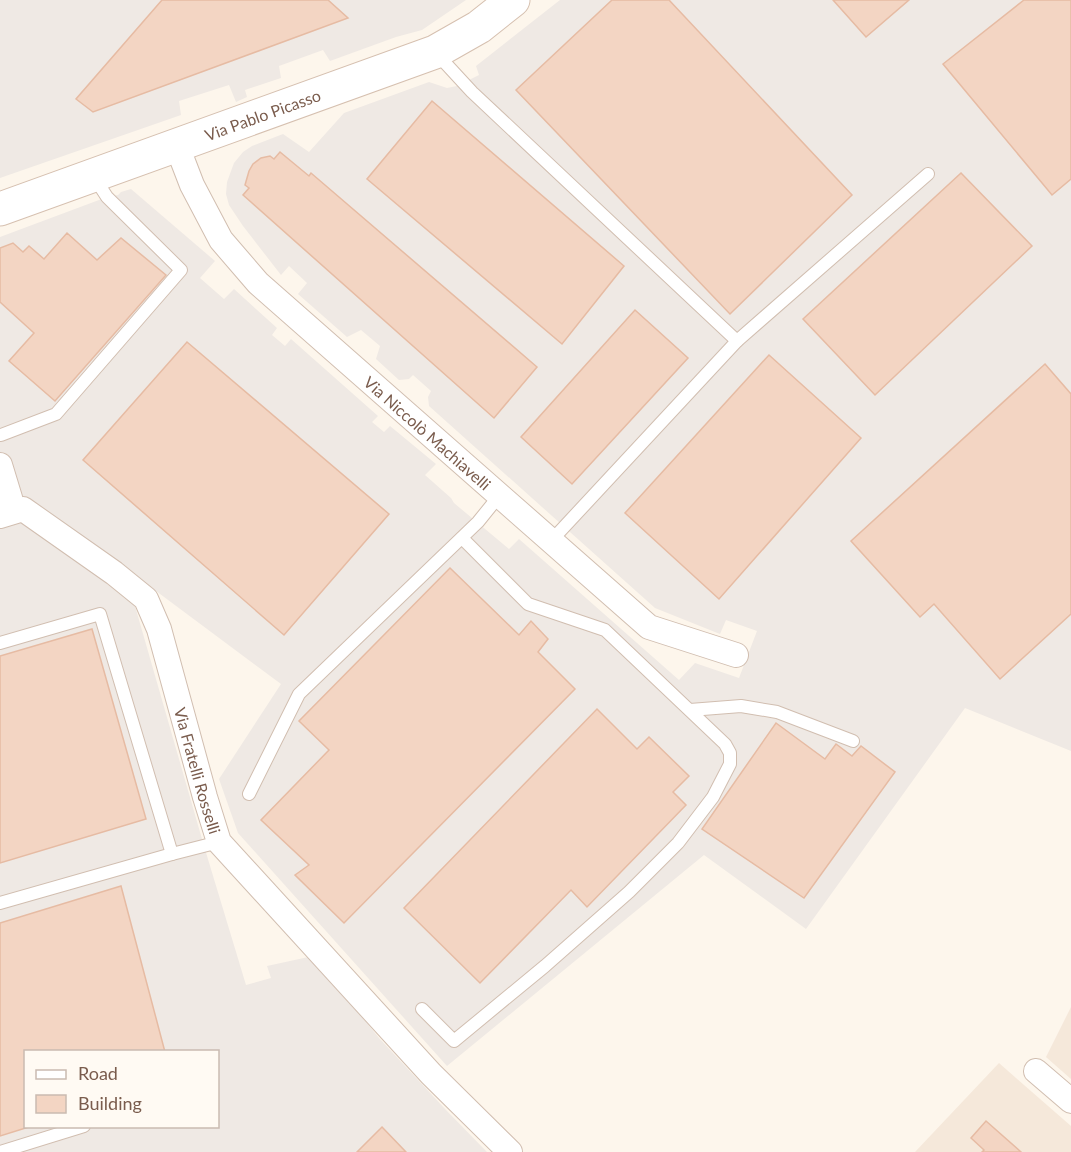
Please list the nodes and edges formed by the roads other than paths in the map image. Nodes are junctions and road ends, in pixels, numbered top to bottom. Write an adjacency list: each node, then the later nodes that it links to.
1 (513, 0): 2 (main road, Via Pablo Picasso)
2 (435, 52): 3 (main road, Via Pablo Picasso); 7 (lane)
3 (177, 146): 5 (main road, Via Pablo Picasso); 10 (street, Via Niccolò Machiavelli)
4 (928, 174): 7 (lane)
5 (93, 176): 6 (main road, Via Pablo Picasso); 8 (lane)
6 (0, 209)
7 (737, 341): 13 (lane)
8 (1, 435)
9 (0, 465): 11 (street)
10 (499, 496): 12 (lane); 13 (street, Via Niccolò Machiavelli)
11 (7, 514): 19 (street, Via Fratelli Rosselli)
12 (462, 538): 16 (lane); 18 (lane)
13 (552, 541): 15 (street, Via Niccolò Machiavelli)
14 (0, 643): 20 (lane)
15 (736, 655)
16 (690, 710): 17 (lane); 22 (lane)
17 (853, 741)
18 (249, 794)
19 (219, 842): 20 (lane); 27 (street, Via Fratelli Rosselli)
20 (172, 855): 21 (lane)
21 (0, 903)
22 (422, 1009)
23 (1036, 1071): 24 (street)
24 (1071, 1101)
25 (78, 1128): 26 (lane)
26 (0, 1152)
27 (510, 1152)

